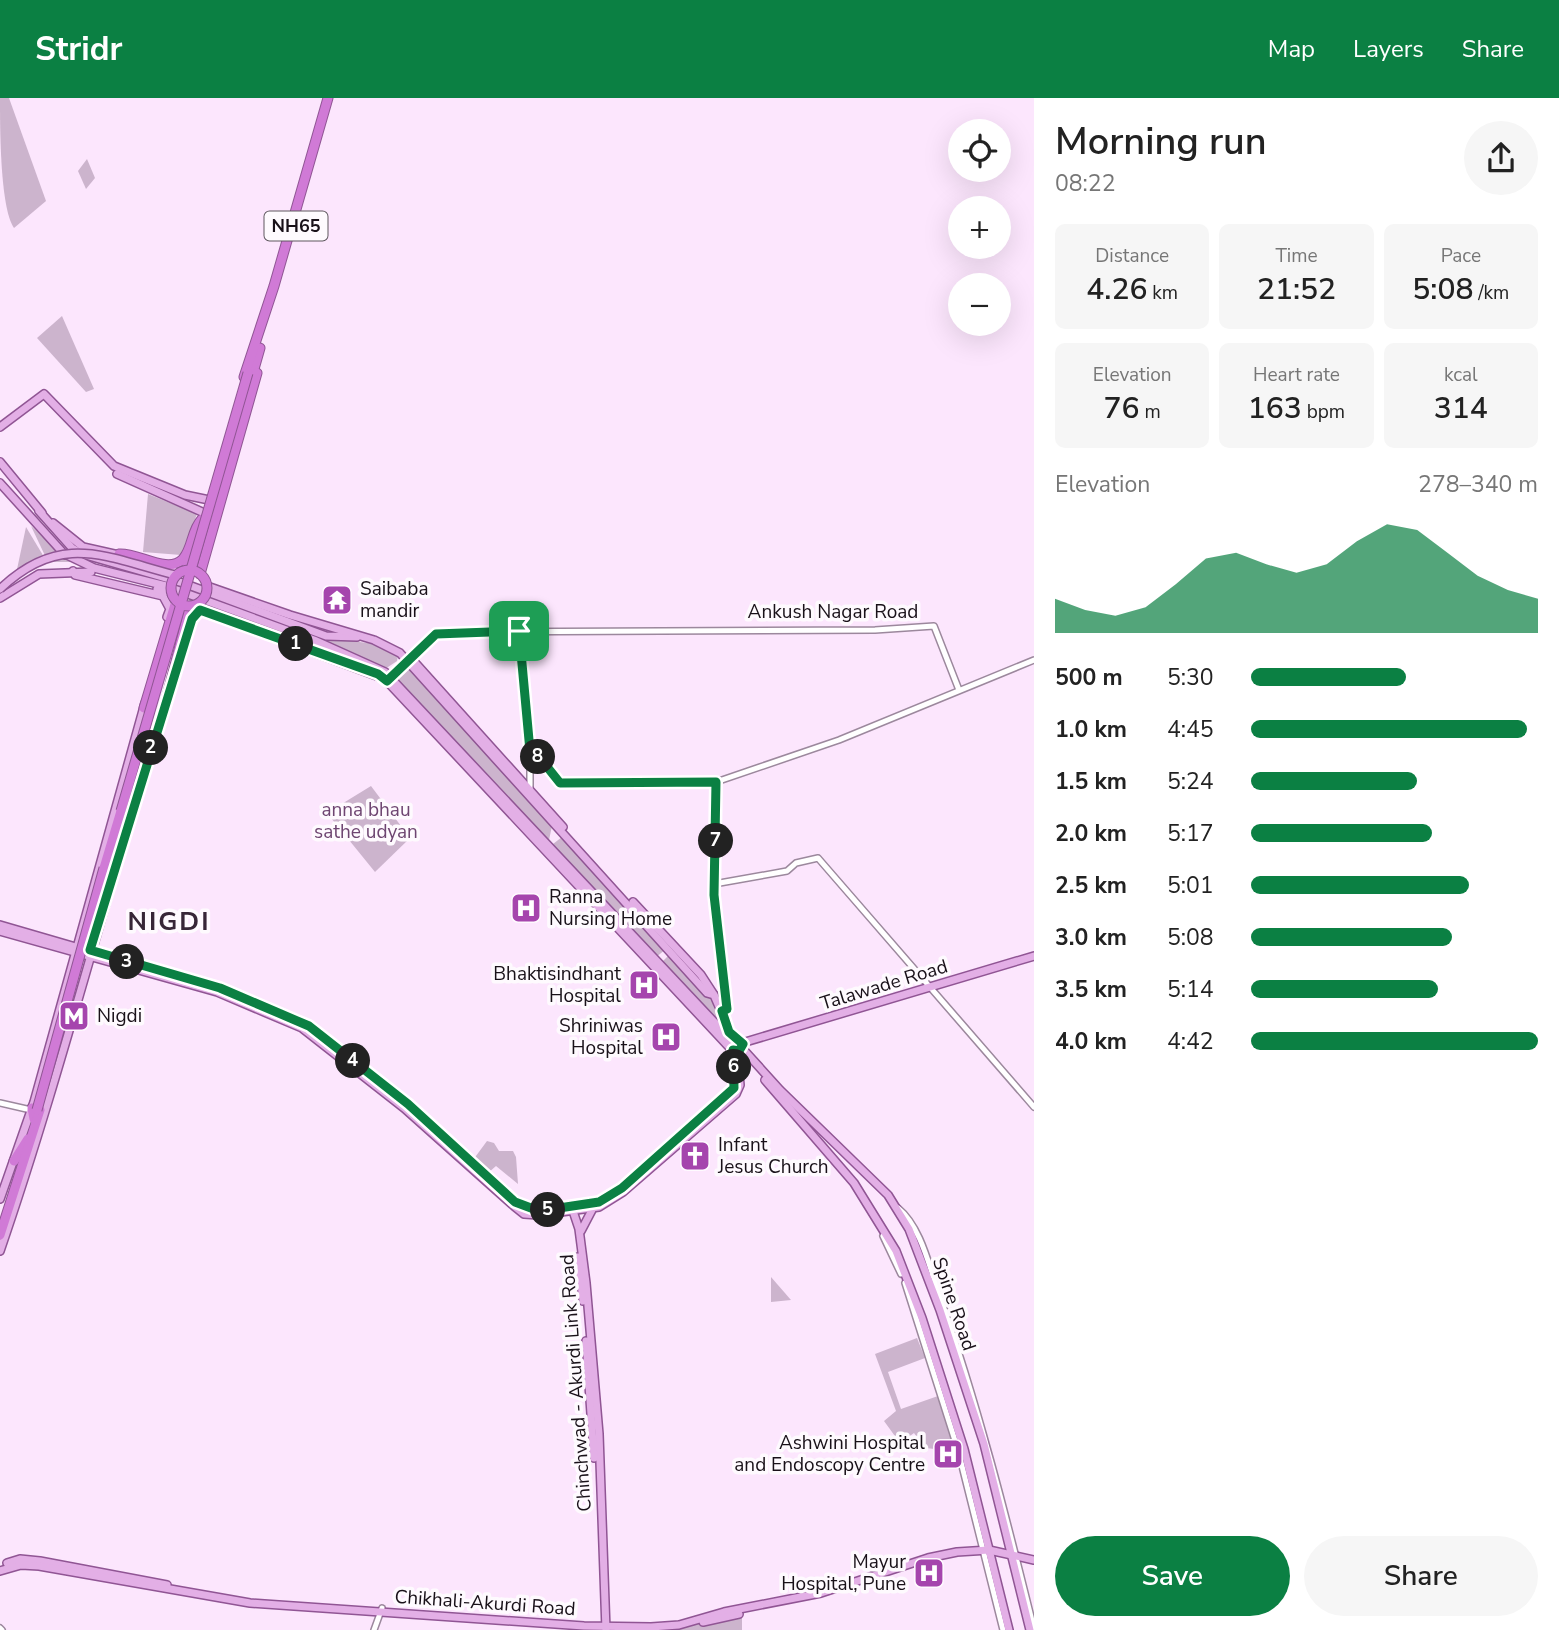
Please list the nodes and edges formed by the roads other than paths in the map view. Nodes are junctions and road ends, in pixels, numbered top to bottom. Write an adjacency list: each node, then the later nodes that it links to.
1 (331, 98): 2 (highway, NH65)
2 (256, 352): 6 (highway, NH65); 10 (highway); 36 (highway, NH65, bridge)
3 (0, 427): 8 (main road)
4 (0, 462): 11 (main road)
5 (0, 483): 14 (main road)
6 (212, 484): 7 (main road); 9 (highway)
7 (192, 495): 8 (main road); 9 (main road)
8 (179, 497): 12 (main road)
9 (206, 499): 10 (main road); 12 (highway)
10 (222, 504): 13 (highway)
11 (39, 511): 15 (main road); 25 (main road)
12 (202, 517): 13 (main road); 15 (highway); 17 (highway, bridge)
13 (217, 518): 18 (highway)
14 (65, 554): 16 (main road); 26 (main road)
15 (120, 555): 17 (main road, bridge)
16 (74, 570): 21 (main road); 21 (main road); 22 (main road)
17 (180, 573): 18 (highway, bridge); 20 (main road, bridge); 21 (highway, bridge)
18 (200, 574): 19 (highway, bridge)
19 (207, 586): 23 (highway, bridge); 25 (main road)
20 (0, 589)
21 (170, 597): 23 (highway, bridge); 31 (highway, bridge); 31 (main road)
22 (0, 598)
23 (193, 605): 26 (main road); 32 (highway)
24 (519, 631): 27 (street); 30 (street, Ankush Nagar Road); 33 (street)
25 (361, 636): 27 (main road)
26 (339, 654): 29 (main road)
27 (408, 659): 29 (main road); 35 (main road); 45 (main road)
28 (1034, 660): 30 (street)
29 (389, 679): 32 (main road); 47 (main road, Spine Road)
30 (958, 690): 34 (street)
31 (147, 704): 36 (main road)
32 (162, 716): 36 (main road)
33 (530, 751): 34 (street); 35 (street)
34 (716, 782): 37 (street)
35 (530, 791): 45 (main road)
36 (123, 812): 41 (main road); 42 (main road); 51 (highway, NH65, bridge)
37 (714, 884): 44 (street); 46 (street)
38 (0, 925): 40 (main road)
39 (0, 931): 40 (main road)
40 (36, 938): 41 (main road)
41 (76, 949): 42 (main road); 51 (main road)
42 (90, 953): 52 (main road); 56 (main road)
43 (1034, 958): 44 (main road, Talawade Road)
44 (933, 989): 47 (main road, Talawade Road); 50 (street)
45 (714, 995): 46 (main road)
46 (722, 1011): 47 (main road)
47 (737, 1046): 48 (main road, Spine Road); 55 (main road); 56 (main road)
48 (754, 1064): 54 (main road, Spine Road); 58 (main road, Spine Road)
49 (0, 1103): 51 (street)
50 (1034, 1107)
51 (35, 1111): 52 (highway, NH65); 52 (highway, NH65)
52 (22, 1165): 53 (main road); 57 (highway, NH65); 60 (highway, NH65); 61 (main road)
53 (0, 1199)
54 (895, 1205): 63 (main road, Spine Road); 63 (street, Spine Road)
55 (592, 1210): 56 (main road); 59 (main road)
56 (574, 1212): 59 (main road, Chinchwad - Akurdi Link Road); 67 (main road, Chinchwad - Akurdi Link Road)
57 (0, 1221)
58 (879, 1222): 62 (street, Spine Road); 62 (main road, Spine Road)
59 (580, 1234): 67 (main road, Chinchwad - Akurdi Link Road)
60 (0, 1235)
61 (0, 1251)
62 (987, 1553): 63 (main road, Chikhali-Akurdi Road); 67 (main road, Chikhali-Akurdi Road); 70 (main road, Spine Road)
63 (1015, 1558): 64 (main road); 68 (main road, Spine Road)
64 (1034, 1562)
65 (0, 1568): 66 (main road, Chikhali-Akurdi Road)
66 (381, 1610): 67 (main road, Chikhali-Akurdi Road); 69 (street)
67 (603, 1627)
68 (1032, 1629)
69 (374, 1630)
70 (1006, 1630)

